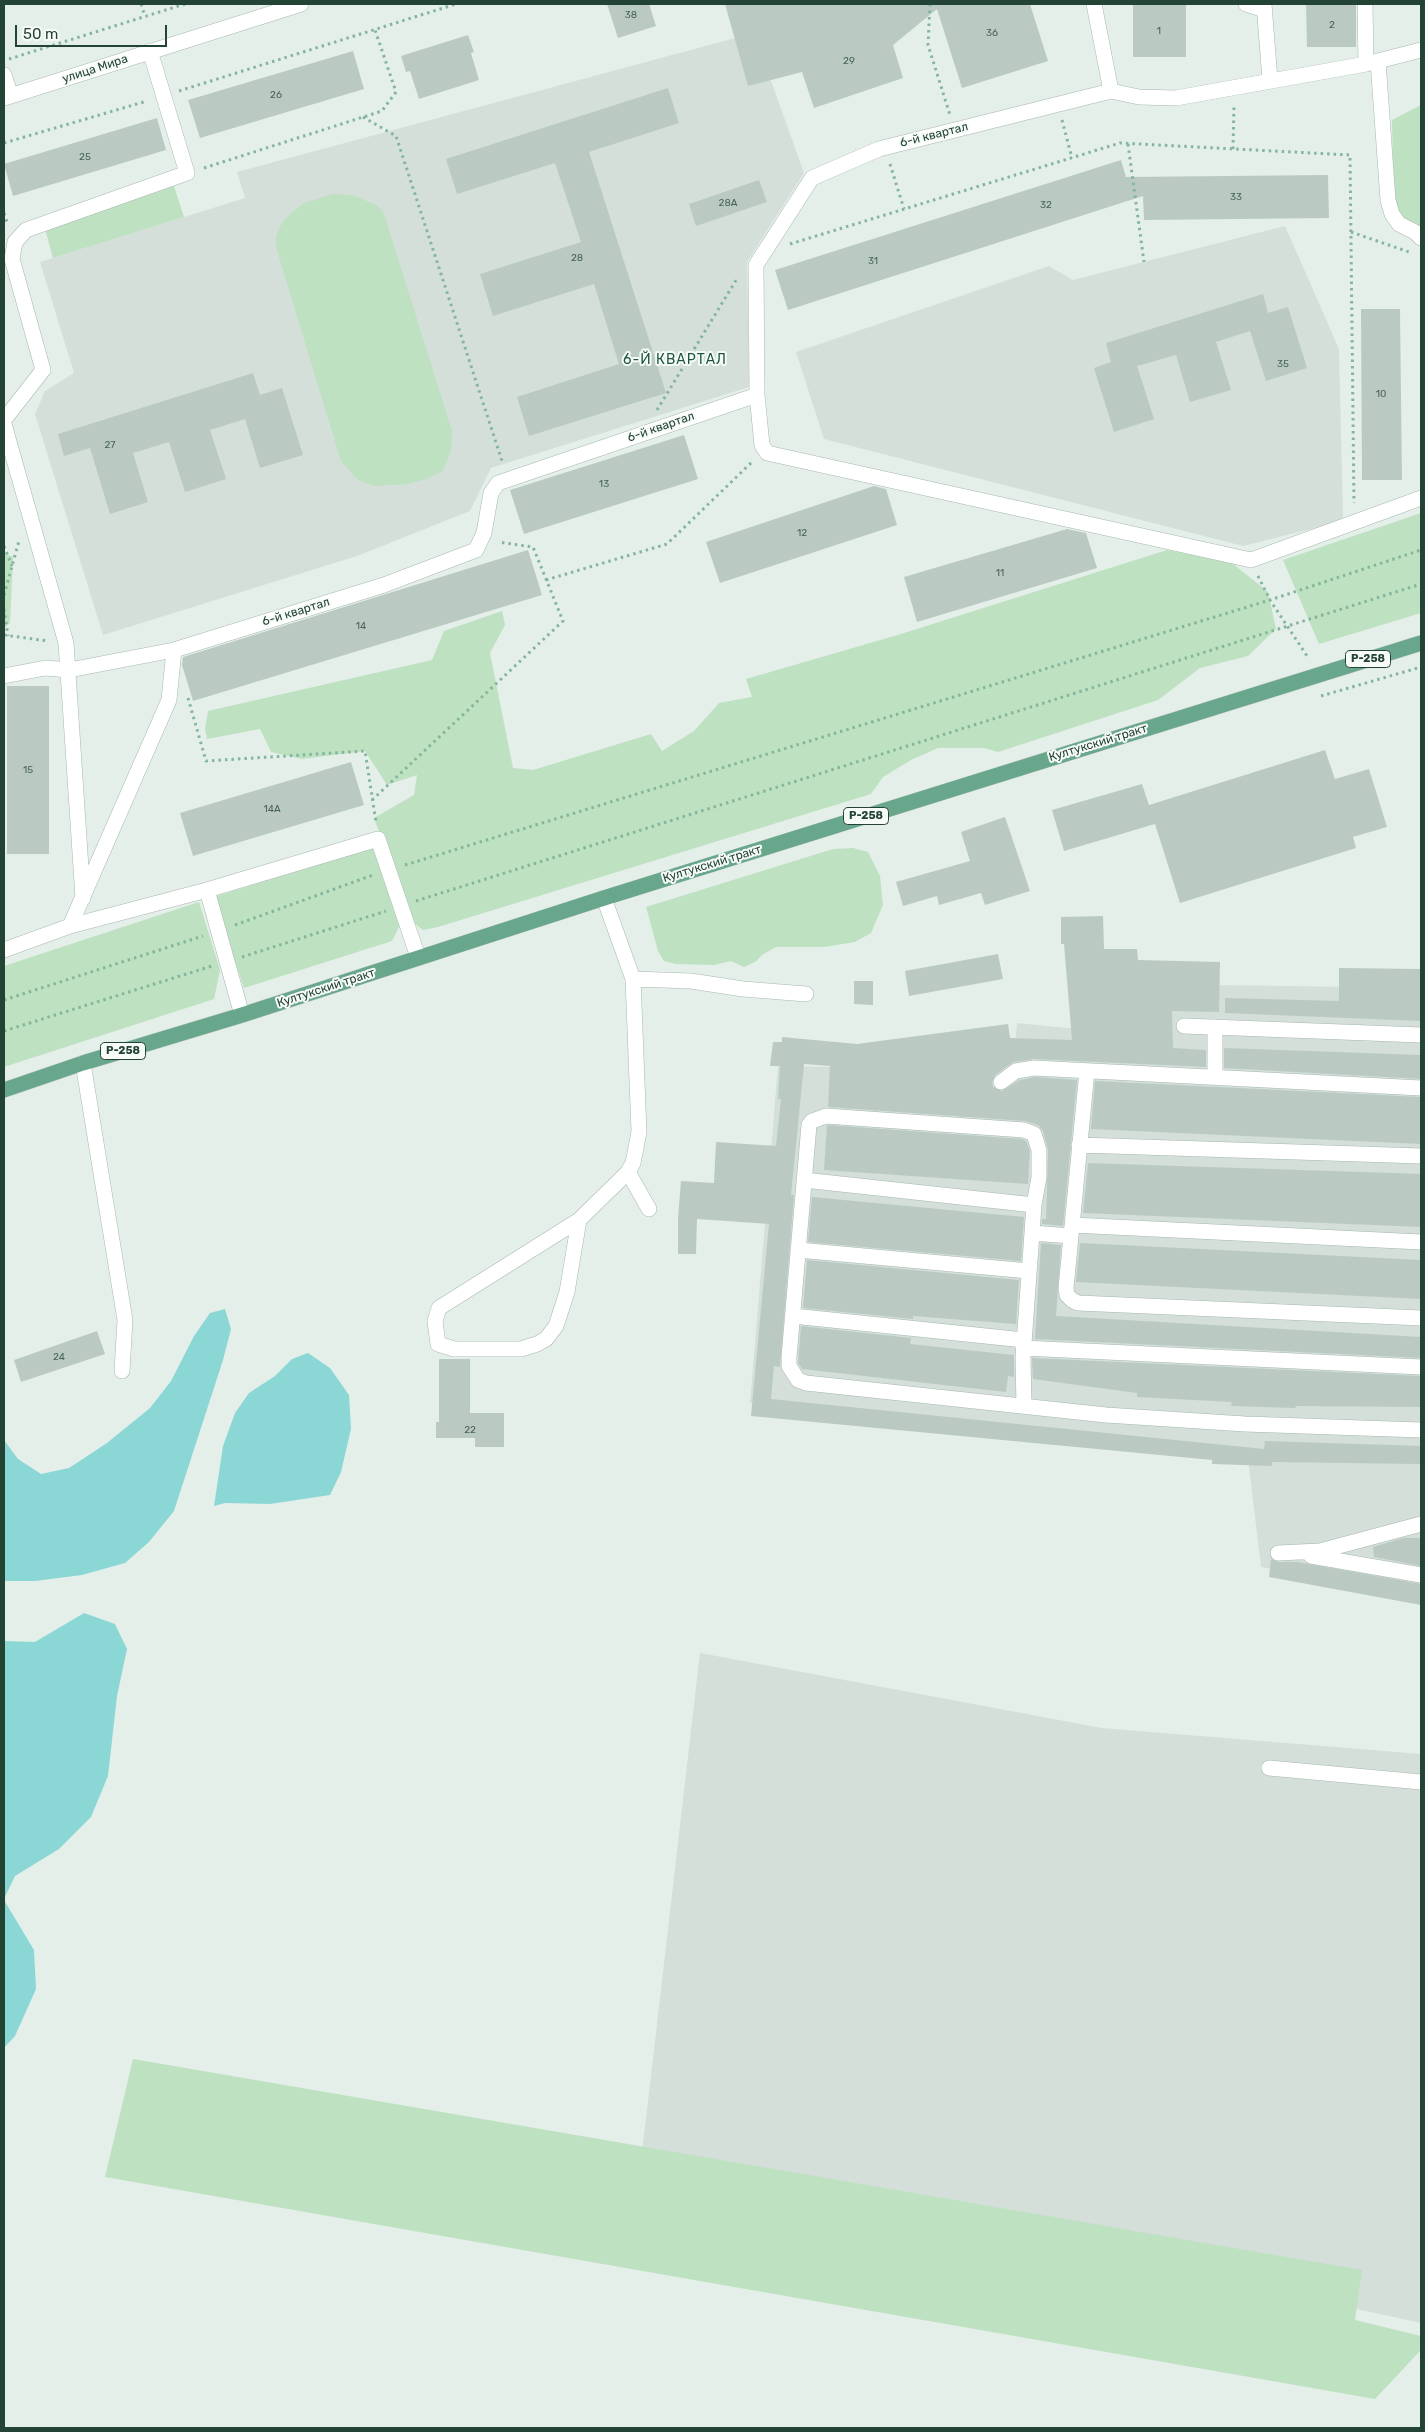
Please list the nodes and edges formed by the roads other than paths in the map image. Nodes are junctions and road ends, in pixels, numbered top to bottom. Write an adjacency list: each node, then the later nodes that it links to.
1 (1094, 4): 11 (street)
2 (1246, 4): 5 (street)
3 (1365, 4): 8 (street)
4 (291, 5): 7 (street, улица Мира)
5 (1264, 7): 10 (street)
6 (1421, 50): 8 (street)
7 (150, 51): 12 (street, улица Мира); 15 (street)
8 (1372, 62): 10 (street); 13 (street)
9 (4, 74): 12 (street)
10 (1270, 80): 11 (street)
11 (1111, 91): 14 (street, 6-й квартал)
12 (7, 97)
13 (1421, 238)
14 (757, 395): 17 (street); 19 (street, 6-й квартал)
15 (4, 420)
16 (4, 424): 20 (street)
17 (1421, 498)
18 (1421, 643): 24 (main road, Култукский тракт / Р-258)
19 (174, 650): 20 (street, 6-й квартал); 23 (street)
20 (69, 670): 21 (street, 6-й квартал); 23 (street)
21 (4, 676)
22 (207, 890): 25 (street); 27 (street); 30 (street)
23 (83, 898): 25 (street)
24 (604, 898): 27 (main road, Култукский тракт / Р-258); 28 (street)
25 (70, 926): 26 (street)
26 (4, 950)
27 (418, 957): 30 (main road, Култукский тракт / Р-258)
28 (633, 979): 29 (street); 42 (street)
29 (806, 994)
30 (242, 1015): 34 (main road, Култукский тракт / Р-258)
31 (1184, 1026): 32 (street)
32 (1215, 1027): 33 (street); 36 (street)
33 (1421, 1035)
34 (83, 1063): 39 (main road, Култукский тракт / Р-258); 56 (street)
35 (1087, 1071): 36 (street); 37 (street); 40 (street)
36 (1215, 1077): 38 (street)
37 (1000, 1082)
38 (1421, 1088)
39 (4, 1090)
40 (1079, 1145): 41 (street); 47 (street)
41 (1421, 1156)
42 (628, 1172): 45 (street); 46 (street)
43 (804, 1180): 44 (street); 44 (street); 50 (street)
44 (1034, 1205): 48 (street)
45 (649, 1209)
46 (579, 1220): 46 (street)
47 (1071, 1231): 48 (street); 49 (street); 53 (street)
48 (1032, 1233): 51 (street)
49 (1421, 1242)
50 (798, 1250): 51 (street); 52 (street)
51 (1029, 1270): 54 (street)
52 (792, 1316): 54 (street); 57 (street)
53 (1421, 1318)
54 (1024, 1344): 55 (street); 57 (street)
55 (1421, 1367)
56 (122, 1371)
57 (1024, 1406): 58 (street)
58 (1421, 1430)
59 (1421, 1524): 61 (street)
60 (1278, 1553): 61 (street)
61 (1297, 1554): 62 (street)
62 (1421, 1574)
63 (1269, 1768): 64 (street)
64 (1421, 1782)

